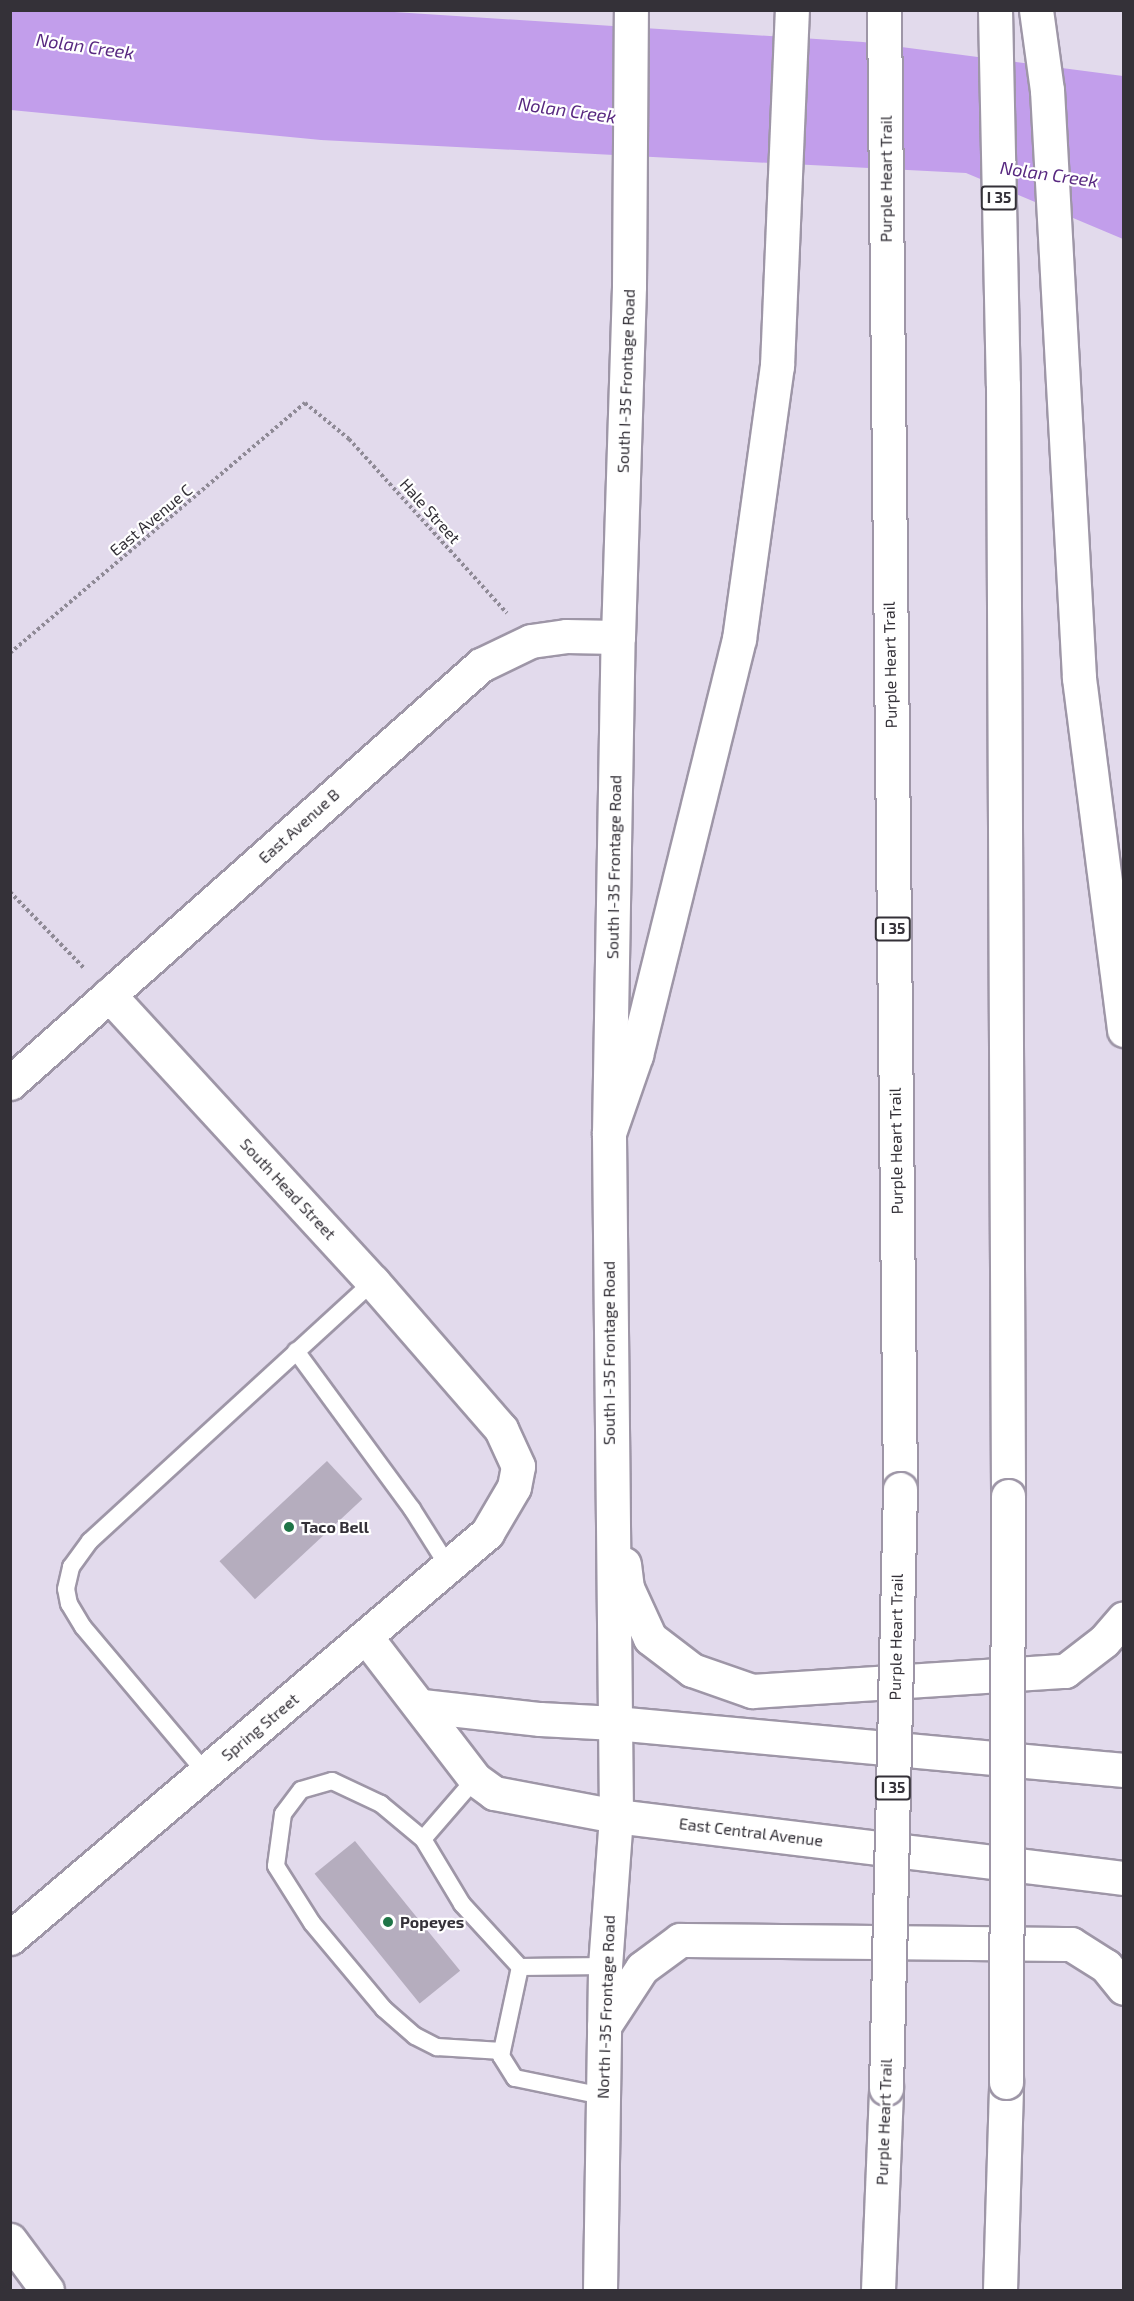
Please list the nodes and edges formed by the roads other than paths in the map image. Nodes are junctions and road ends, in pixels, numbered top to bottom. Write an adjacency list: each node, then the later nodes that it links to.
1 (631, 10): 6 (main road, South I-35 Frontage Road)
2 (792, 10): 10 (main road)
3 (884, 10): 37 (main road, Purple Heart Trail / I 35, bridge)
4 (995, 10): 34 (main road, I 35, bridge)
5 (1036, 10): 8 (main road)
6 (618, 637): 7 (main road, East Avenue B); 10 (main road, South I-35 Frontage Road)
7 (110, 995): 9 (main road, East Avenue B); 11 (main road, South Head Street)
8 (1124, 1030)
9 (10, 1083)
10 (609, 1133): 13 (main road, South I-35 Frontage Road)
11 (373, 1282): 12 (lane); 14 (main road, South Head Street)
12 (296, 1351): 15 (lane); 21 (lane)
13 (609, 1443): 16 (main road); 19 (main road, South I-35 Frontage Road)
14 (503, 1509): 15 (main road, Spring Street)
15 (448, 1566): 17 (main road, Spring Street)
16 (1124, 1618)
17 (366, 1637): 18 (main road, East Central Avenue); 21 (main road, Spring Street)
18 (422, 1706): 19 (main road); 22 (main road, East Central Avenue)
19 (615, 1723): 20 (main road); 23 (main road, North I-35 Frontage Road)
20 (1124, 1770)
21 (206, 1773): 26 (main road, Spring Street)
22 (475, 1779): 23 (main road, East Central Avenue); 24 (lane)
23 (616, 1816): 25 (main road, East Central Avenue); 27 (main road, North I-35 Frontage Road)
24 (423, 1839): 28 (lane); 31 (lane)
25 (1124, 1878)
26 (10, 1938)
27 (605, 1966): 28 (lane); 30 (main road, North I-35 Frontage Road)
28 (520, 1967): 31 (lane)
29 (1124, 1988): 30 (main road)
30 (604, 2026): 32 (main road, North I-35 Frontage Road)
31 (502, 2052): 32 (lane)
32 (603, 2096): 36 (main road, North I-35 Frontage Road)
33 (10, 2240): 35 (main road)
34 (1001, 2284)
35 (47, 2290)
36 (600, 2290)
37 (878, 2290)

